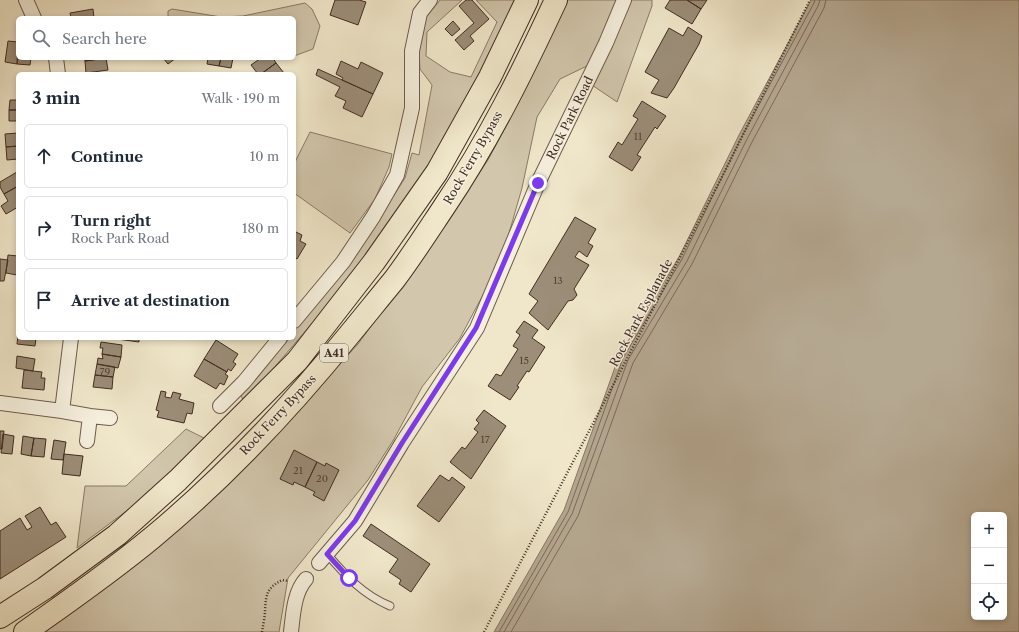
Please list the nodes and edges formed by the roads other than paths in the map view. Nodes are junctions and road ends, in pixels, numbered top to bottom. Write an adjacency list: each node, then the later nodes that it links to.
1 (26, 0): 6 (street)
2 (430, 0): 9 (street)
3 (527, 0): 21 (highway, Rock Ferry Bypass / A41)
4 (556, 0): 22 (highway, Rock Ferry Bypass / A41)
5 (624, 0): 18 (street, Rock Park Road)
6 (33, 16)
7 (56, 60): 8 (street)
8 (58, 72)
9 (296, 319)
10 (71, 340): 14 (street)
11 (278, 340): 13 (street)
12 (0, 403): 14 (street)
13 (220, 406)
14 (62, 412): 15 (street)
15 (90, 416): 16 (street); 17 (street)
16 (110, 418)
17 (87, 441)
18 (323, 559): 20 (lane)
19 (304, 581): 23 (street)
20 (390, 606)
21 (0, 617)
22 (25, 632)
23 (291, 632)

